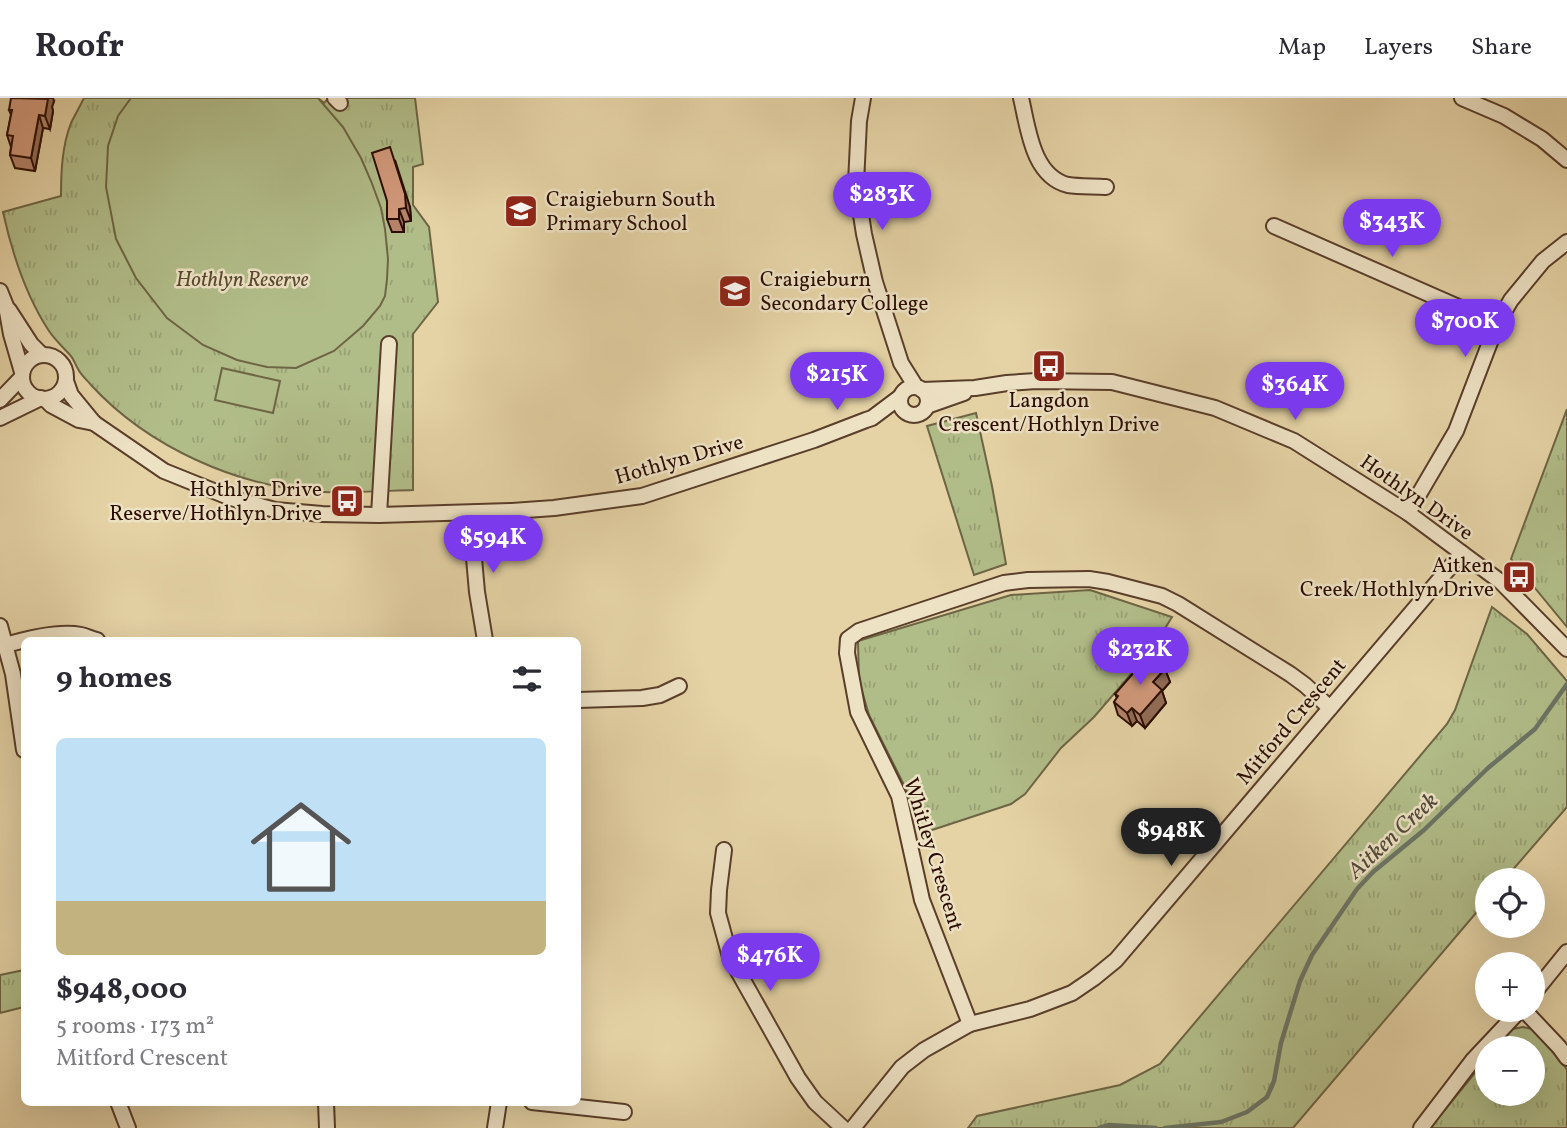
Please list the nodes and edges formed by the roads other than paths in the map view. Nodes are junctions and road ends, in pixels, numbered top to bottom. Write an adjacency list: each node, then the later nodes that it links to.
1 (863, 98): 16 (street)
2 (1021, 98): 5 (street)
3 (1462, 98): 4 (street)
4 (1567, 160)
5 (1106, 187)
6 (1274, 226): 10 (street)
7 (1567, 242): 10 (street)
8 (0, 291): 9 (street)
9 (6, 306): 12 (street); 13 (street)
10 (1497, 324): 25 (street)
11 (389, 344): 26 (street)
12 (41, 354): 13 (street); 14 (street)
13 (22, 374): 17 (street); 18 (street)
14 (66, 381): 17 (street); 23 (street, Hothlyn Drive)
15 (975, 388): 16 (street, Hothlyn Drive); 19 (street, Hothlyn Drive); 25 (street, Hothlyn Drive)
16 (911, 391): 19 (street); 20 (street); 22 (street, Hothlyn Drive)
17 (43, 399): 21 (street); 23 (street, Hothlyn Drive)
18 (0, 400)
19 (927, 406): 20 (street)
20 (907, 414): 22 (street, Hothlyn Drive)
21 (0, 418)
22 (872, 418): 24 (street, Hothlyn Drive)
23 (94, 423): 26 (street, Hothlyn Drive)
24 (470, 513): 26 (street, Hothlyn Drive); 31 (street)
25 (1408, 513): 27 (street, Hothlyn Drive)
26 (379, 515)
27 (1462, 553): 34 (street, Hothlyn Drive); 37 (street, Mitford Crescent)
28 (0, 626): 33 (street)
29 (38, 637): 30 (street)
30 (87, 637)
31 (484, 637)
32 (21, 640): 33 (street)
33 (6, 645): 38 (street)
34 (1567, 649)
35 (679, 686): 36 (street)
36 (581, 700)
37 (1330, 708): 44 (street, Mitford Crescent); 44 (street, Whitley Crescent)
38 (21, 726)
39 (724, 849): 54 (street)
40 (1567, 952): 41 (street)
41 (1545, 979)
42 (1510, 1022): 56 (street)
43 (1534, 1022): 45 (street)
44 (970, 1024): 55 (street, Mitford Crescent)
45 (1567, 1058)
46 (120, 1106): 51 (street)
47 (326, 1106): 52 (street)
48 (498, 1106): 53 (street)
49 (569, 1106): 50 (street)
50 (624, 1112)
51 (128, 1128)
52 (327, 1128)
53 (495, 1128)
54 (843, 1128)
55 (853, 1128)
56 (1421, 1128)

